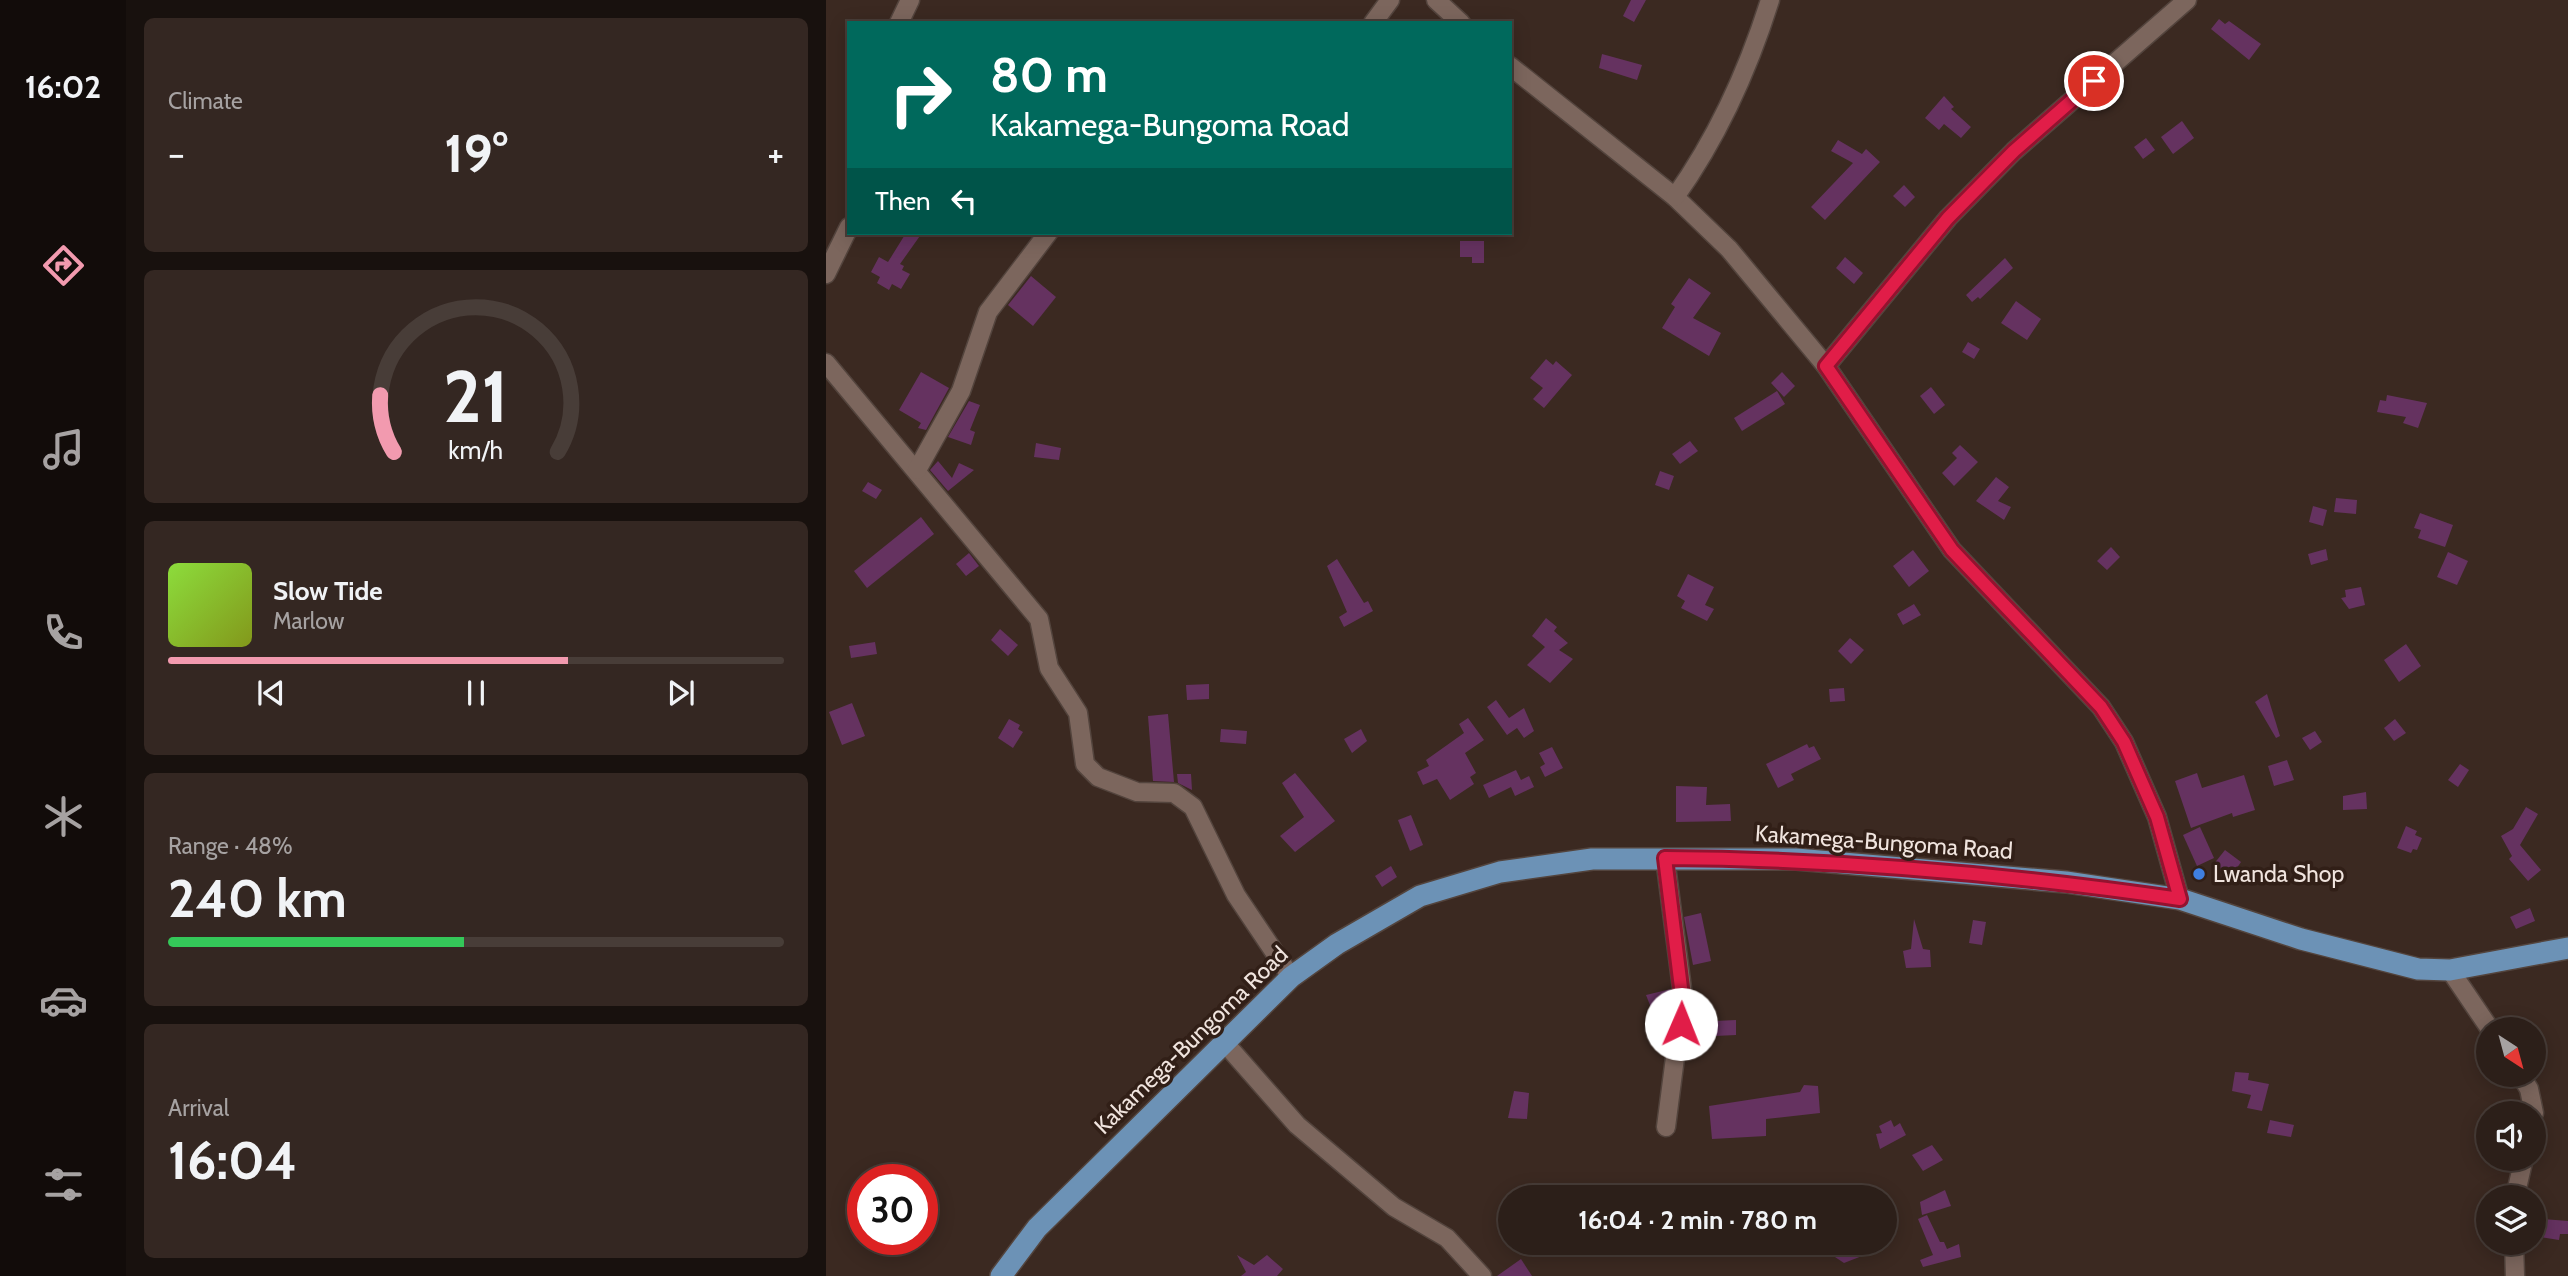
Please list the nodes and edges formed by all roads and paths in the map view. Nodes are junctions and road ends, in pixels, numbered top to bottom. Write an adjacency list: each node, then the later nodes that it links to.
1 (910, 0): 6 (street)
2 (1390, 0): 7 (street)
3 (1436, 0): 8 (street)
4 (1770, 0): 10 (street)
5 (2186, 0): 15 (street)
6 (900, 21)
7 (1374, 21)
8 (1459, 21)
9 (1512, 68): 10 (street)
10 (1675, 197): 15 (street)
11 (847, 231): 13 (street)
12 (1046, 235): 16 (street)
13 (826, 274)
14 (826, 363): 16 (street)
15 (1826, 366): 18 (street)
16 (917, 470): 21 (street)
17 (1665, 858): 18 (main road, Kakamega-Bungoma Road); 21 (main road, Kakamega-Bungoma Road); 24 (street)
18 (2180, 899): 20 (main road, Kakamega-Bungoma Road)
19 (2568, 948): 20 (main road, Kakamega-Bungoma Road)
20 (2450, 970): 22 (street)
21 (1291, 977): 23 (main road, Kakamega-Bungoma Road)
22 (2482, 1017)
23 (1224, 1042): 26 (main road, Kakamega-Bungoma Road); 27 (street)
24 (1666, 1127)
25 (2514, 1255): 28 (street)
26 (1001, 1276)
27 (1482, 1276)
28 (2515, 1276)

